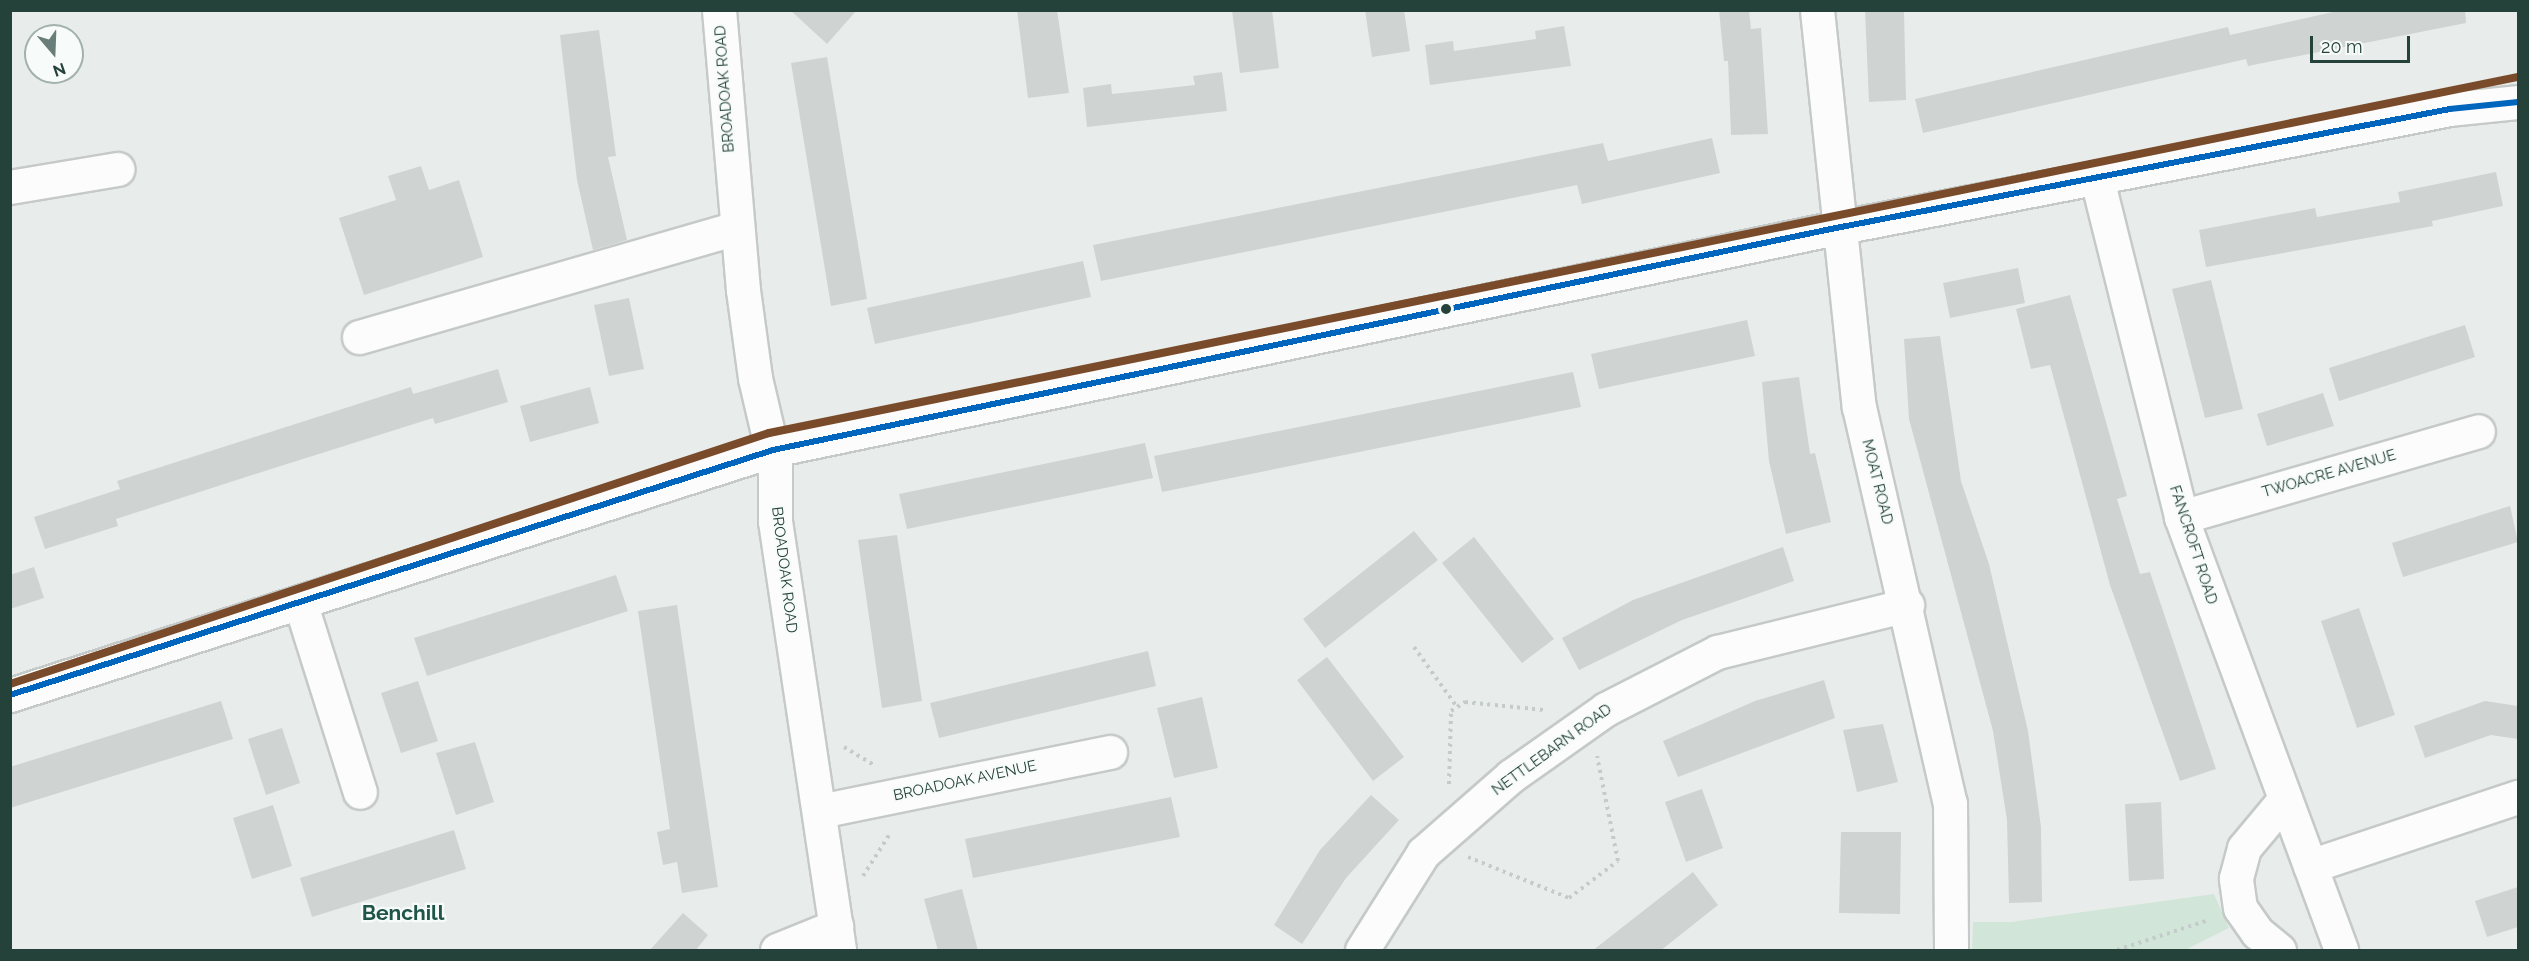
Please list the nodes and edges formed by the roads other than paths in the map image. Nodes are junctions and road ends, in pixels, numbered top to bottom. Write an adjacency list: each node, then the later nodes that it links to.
1 (719, 10): 9 (street, BROADOAK ROAD)
2 (1817, 10): 10 (street, MOAT ROAD)
3 (2518, 80): 5 (street)
4 (2518, 102): 5 (street)
5 (2450, 108): 7 (street)
6 (117, 169): 8 (street)
7 (2097, 179): 10 (street); 14 (street, FANCROFT ROAD)
8 (10, 187)
9 (737, 228): 11 (street); 13 (street, BROADOAK ROAD)
10 (1836, 228): 13 (street); 16 (street, MOAT ROAD)
11 (359, 337)
12 (2478, 431): 14 (street, TWOACRE AVENUE)
13 (773, 450): 15 (street); 22 (street, BROADOAK ROAD)
14 (2181, 517): 21 (street, FANCROFT ROAD)
15 (300, 602): 17 (street); 19 (street)
16 (1907, 605): 26 (street, NETTLEBARN ROAD); 27 (street, MOAT ROAD)
17 (10, 695)
18 (1110, 752): 22 (street, BROADOAK AVENUE)
19 (360, 792)
20 (2518, 797): 23 (street)
21 (2285, 800): 23 (street, FANCROFT ROAD); 28 (street)
22 (820, 811): 24 (street, BROADOAK ROAD)
23 (2310, 866): 29 (street, FANCROFT ROAD)
24 (838, 938): 25 (street)
25 (777, 951)
26 (1362, 951)
27 (1951, 951)
28 (2279, 951)
29 (2341, 951)

